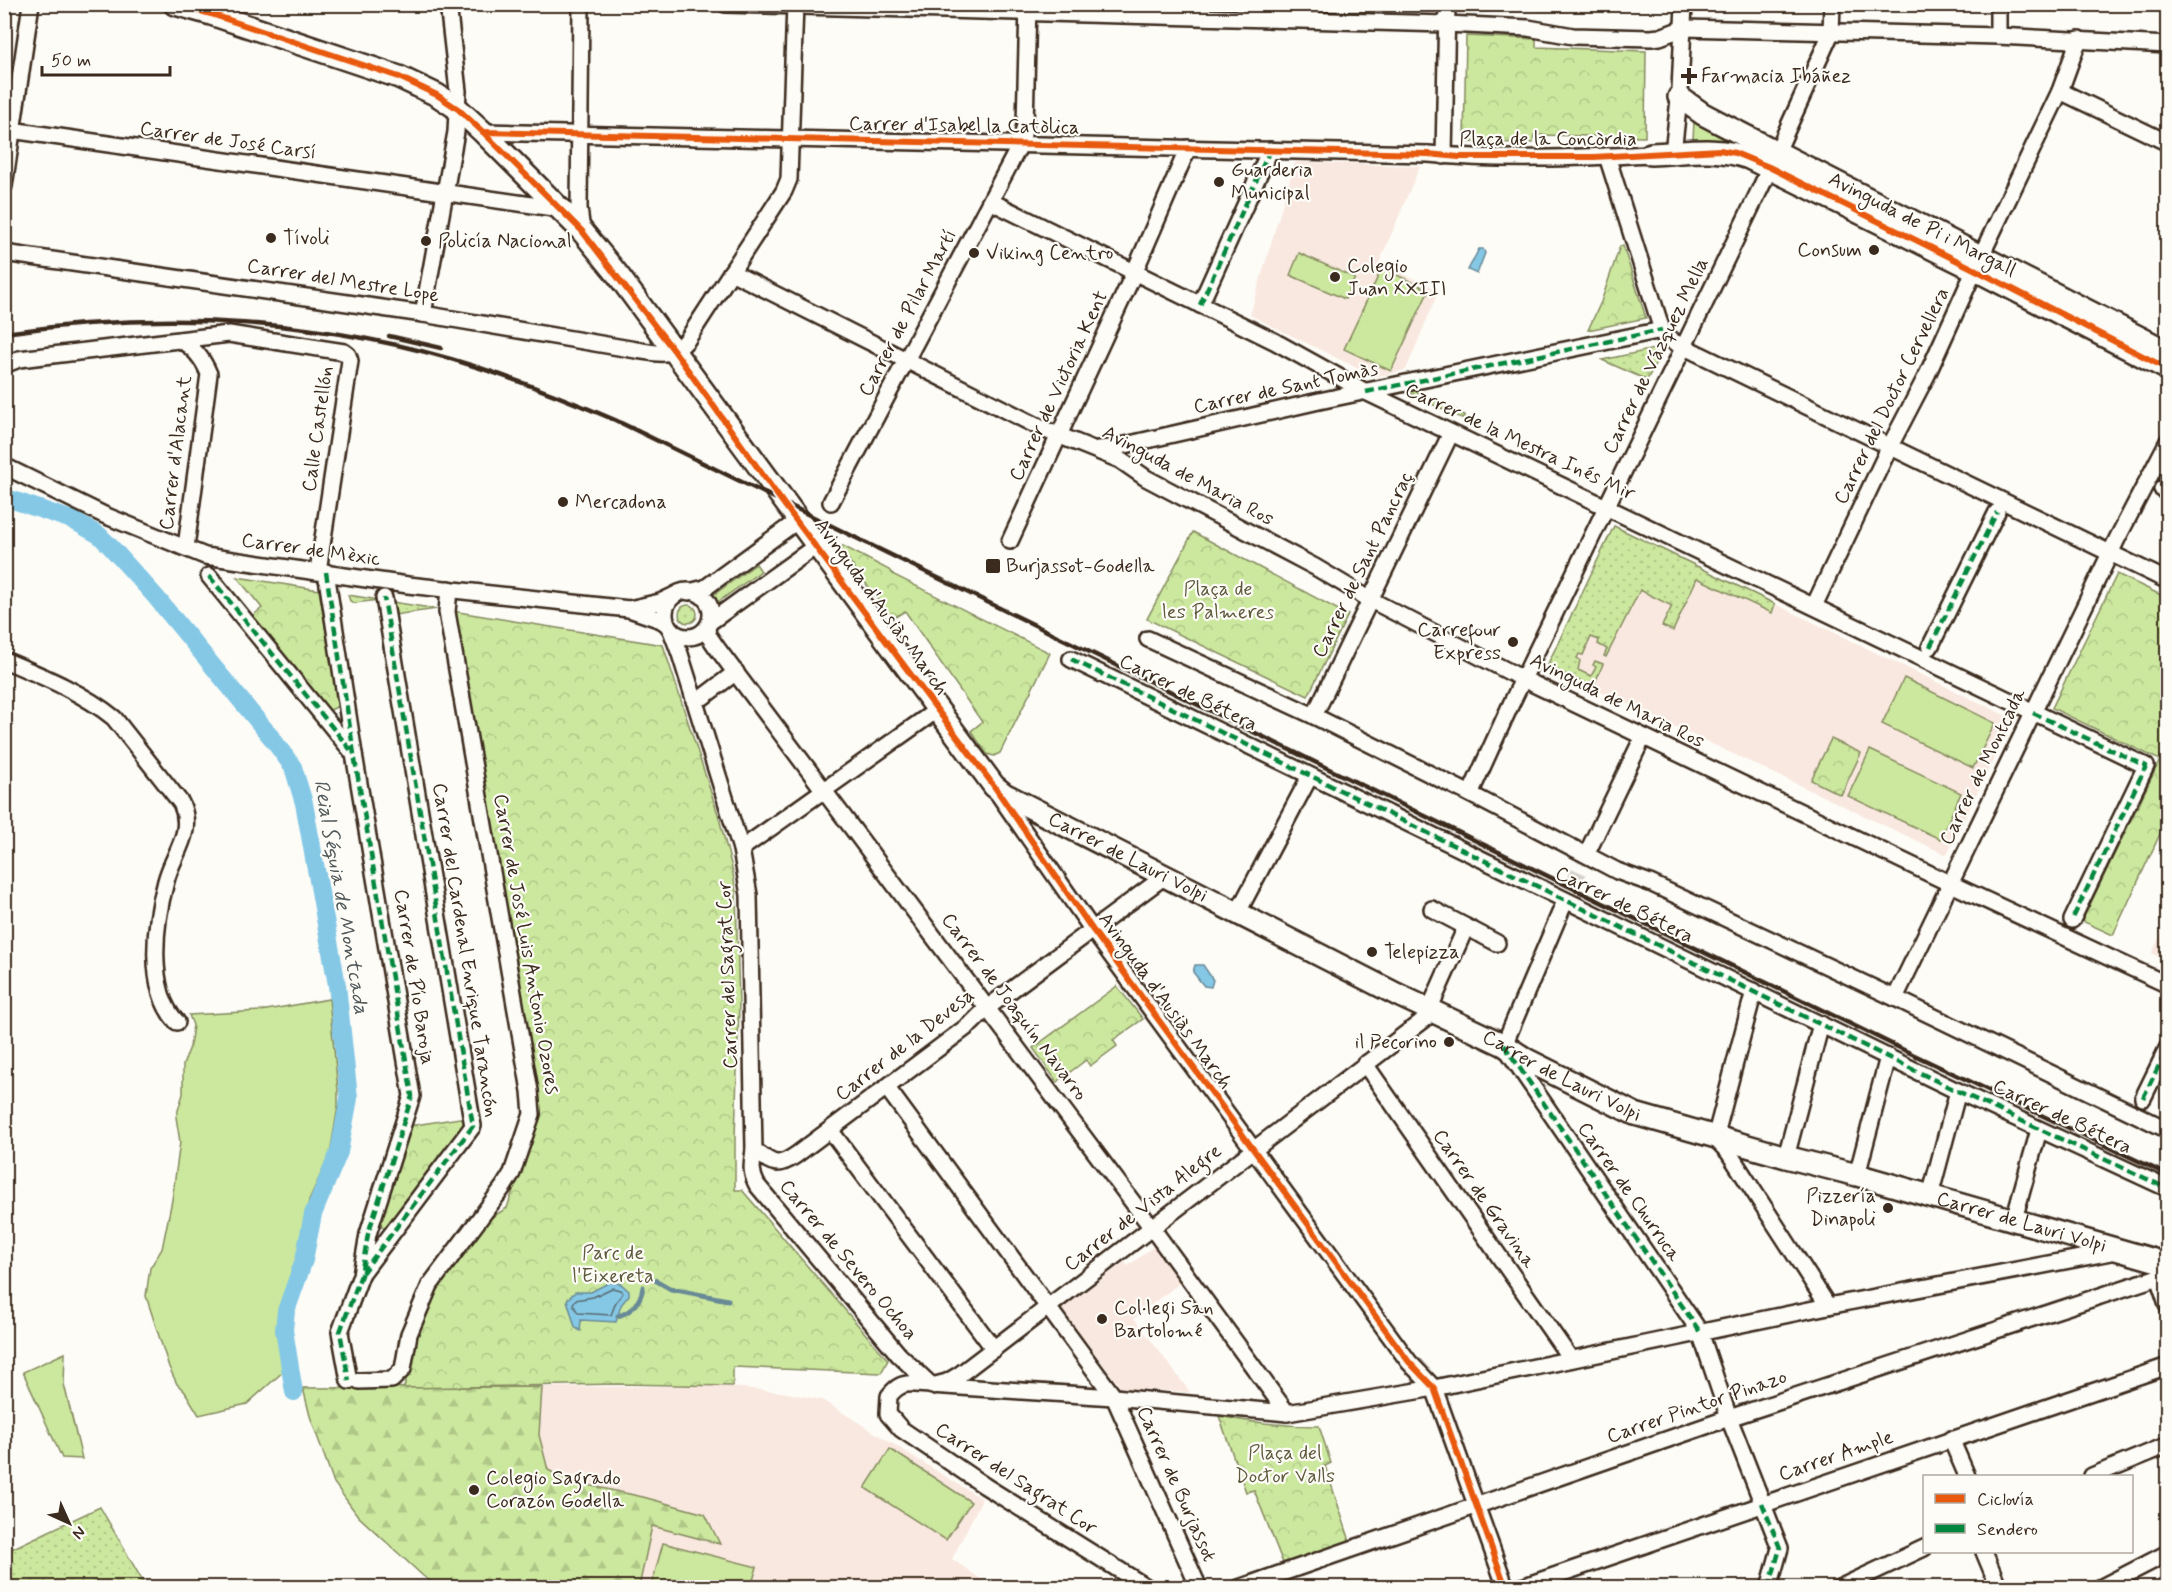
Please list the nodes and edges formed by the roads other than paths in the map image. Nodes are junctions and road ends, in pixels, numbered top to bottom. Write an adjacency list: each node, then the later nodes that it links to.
1 (31, 4): 21 (street)
2 (175, 4): 20 (street, Avinguda d'Ausiàs March)
3 (448, 4): 20 (street)
4 (581, 4): 23 (street)
5 (725, 4): 10 (street)
6 (1447, 4): 12 (street, Plaça de la Concòrdia)
7 (1684, 4): 13 (street)
8 (1832, 4): 14 (street)
9 (1998, 4): 15 (street)
10 (795, 6): 11 (street); 24 (street)
11 (1028, 8): 12 (street); 26 (street, Carrer de Pilar Martí)
12 (1446, 24): 13 (street); 31 (street, Plaça de la Concòrdia)
13 (1684, 28): 14 (street); 19 (street)
14 (1831, 33): 15 (street); 33 (street, Carrer de Vázquez Mella)
15 (1998, 36): 16 (street)
16 (2079, 39): 17 (street); 18 (street, Carrer del Doctor Cervellera)
17 (2168, 45)
18 (2060, 91): 25 (street); 40 (street, Carrer del Doctor Cervellera)
19 (1679, 97): 29 (street); 33 (street, Avinguda de Pi i Margall)
20 (458, 109): 22 (street, Avinguda d'Ausiàs March); 35 (street)
21 (9, 130): 34 (street); 35 (street, Carrer de José Carsí)
22 (483, 132): 23 (street, Carrer d'Isabel la Catòlica); 37 (street, Avinguda d'Ausiàs March)
23 (581, 134): 24 (street, Carrer d'Isabel la Catòlica); 38 (street)
24 (791, 138): 26 (street, Carrer d'Isabel la Catòlica); 41 (street)
25 (2168, 143)
26 (1021, 144): 27 (street, Carrer d'Isabel la Catòlica); 36 (street, Carrer de Pilar Martí)
27 (1188, 148): 28 (street, Carrer d'Isabel la Catòlica); 42 (street, Carrer de Victoria Kent)
28 (1270, 150): 31 (street, Carrer d'Isabel la Catòlica); 43 (street)
29 (1673, 153): 30 (street, Avinguda de Pi i Margall); 33 (street, Avinguda de Pi i Margall)
30 (1651, 154): 32 (street, Plaça de la Concòrdia)
31 (1444, 156): 32 (street, Plaça de la Concòrdia)
32 (1607, 156): 45 (street)
33 (1773, 159): 40 (street, Avinguda de Pi i Margall); 47 (street, Carrer de Vázquez Mella)
34 (4, 186)
35 (445, 193): 37 (street, Carrer de José Carsí); 44 (street)
36 (992, 201): 42 (street, Carrer de la Mestra Inés Mir); 50 (street, Carrer de Pilar Martí)
37 (560, 209): 38 (street, Avinguda d'Ausiàs March)
38 (582, 231): 48 (street, Avinguda d'Ausiàs March)
39 (4, 253): 44 (street, Carrer del Mestre Lope)
40 (1978, 263): 49 (street, Avinguda de Pi i Margall); 54 (street, Avinguda de Pi i Margall); 61 (street, Carrer del Doctor Cervellera)
41 (731, 272): 48 (street); 50 (street, Avinguda de Maria Ros)
42 (1134, 273): 43 (street, Carrer de la Mestra Inés Mir); 58 (street, Carrer de Victoria Kent)
43 (1200, 305): 53 (street, Carrer de la Mestra Inés Mir)
44 (423, 314): 48 (street, Carrer del Mestre Lope)
45 (1662, 330): 47 (street); 52 (street); 55 (street, Carrer de Sant Tomàs)
46 (180, 340): 51 (street); 71 (street, Carrer d'Alacant); 73 (street, Calle Castellón)
47 (1684, 346): 52 (street, Carrer de Vázquez Mella); 61 (street)
48 (675, 352): 68 (street, Avinguda d'Ausiàs March)
49 (2168, 352)
50 (907, 359): 58 (street, Avinguda de Maria Ros); 65 (street, Carrer de Pilar Martí)
51 (4, 365)
52 (1675, 365): 66 (street, Carrer de Vázquez Mella)
53 (1324, 369): 55 (street, Carrer de la Mestra Inés Mir); 56 (street)
54 (2168, 369)
55 (1366, 393): 56 (street, Carrer de Sant Tomàs); 57 (street, Carrer de la Mestra Inés Mir)
56 (1318, 401): 59 (street, Carrer de Sant Tomàs)
57 (1451, 433): 66 (street, Carrer de la Mestra Inés Mir); 79 (street, Carrer de Sant Pancraç)
58 (1060, 434): 62 (street, Avinguda de Maria Ros); 69 (street, Carrer de Victoria Kent)
59 (1144, 440): 62 (street, Carrer de Sant Tomàs); 64 (street)
60 (2168, 441): 72 (street, Carrer de Montcada)
61 (1890, 446): 72 (street); 80 (street, Carrer del Doctor Cervellera)
62 (1095, 449): 64 (street, Avinguda de Maria Ros)
63 (4, 466): 71 (street, Carrer de Mèxic)
64 (1136, 471): 79 (street, Avinguda de Maria Ros)
65 (831, 502)
66 (1606, 507): 80 (street, Carrer de la Mestra Inés Mir); 89 (street, Carrer de Vázquez Mella)
67 (1997, 512): 85 (street)
68 (797, 521): 70 (street, Avinguda d'Ausiàs March); 77 (street, Carrer de Mèxic)
69 (1010, 541)
70 (816, 546): 82 (street); 91 (street, Avinguda d'Ausiàs March)
71 (186, 547): 73 (street, Carrer de Mèxic)
72 (2109, 554): 75 (street); 92 (street, Carrer de Montcada)
73 (322, 572): 76 (street, Carrer de Mèxic); 95 (street, Carrer de Pío Baroja)
74 (210, 576): 95 (street)
75 (2168, 581)
76 (449, 589): 81 (street, Carrer de Mèxic); 147 (street, Carrer de José Luis Antonio Ozores)
77 (682, 593): 81 (street, Carrer de Mèxic); 82 (street); 83 (street)
78 (384, 598): 139 (street, Carrer del Cardenal Enrique Tarancón)
79 (1370, 599): 89 (street, Avinguda de Maria Ros); 93 (street, Carrer de Sant Pancraç)
80 (1814, 606): 92 (street, Carrer de la Mestra Inés Mir)
81 (629, 609): 83 (street, Carrer de Mèxic)
82 (708, 625): 83 (street); 88 (street, Carrer de Joaquín Navarro)
83 (669, 627): 90 (street, Carrer del Sagrat Cor)
84 (1148, 639): 93 (street, Carrer de Bétera)
85 (1930, 647)
86 (1071, 659): 96 (street, Carrer de Bétera)
87 (4, 660): 116 (street)
88 (736, 672): 90 (street); 98 (street, Carrer de Joaquín Navarro)
89 (1523, 679): 94 (street, Avinguda de Maria Ros); 99 (street, Carrer de Vázquez Mella)
90 (694, 701): 100 (street, Carrer del Sagrat Cor)
91 (937, 710): 97 (street, Avinguda d'Ausiàs March); 98 (street)
92 (2034, 713): 103 (street, Carrer de Montcada); 107 (street, Carrer de la Mestra Inés Mir)
93 (1314, 716): 99 (street, Carrer de Bétera)
94 (1643, 737): 101 (street); 103 (street, Avinguda de Maria Ros)
95 (354, 754): 139 (street, Carrer de Pío Baroja)
96 (1310, 776): 106 (street); 112 (street, Carrer de Bétera)
97 (994, 786): 102 (street, Carrer de Lauri Volpi); 109 (street, Avinguda d'Ausiàs March)
98 (826, 790): 100 (street); 114 (street, Carrer de Joaquín Navarro)
99 (1470, 794): 113 (street, Carrer de Bétera)
100 (741, 849): 130 (street, Carrer del Sagrat Cor)
101 (1589, 849)
102 (1166, 876): 106 (street, Carrer de Lauri Volpi); 109 (street, Carrer de la Devesa)
103 (1949, 883): 111 (street, Avinguda de Maria Ros); 113 (street, Carrer de Montcada)
104 (1563, 906): 118 (street)
105 (1432, 909): 108 (street)
106 (1238, 912): 115 (street, Carrer de Lauri Volpi)
107 (2072, 920)
108 (1466, 927): 110 (street); 115 (street)
109 (1092, 929): 114 (street, Carrer de la Devesa); 129 (street, Avinguda d'Ausiàs March)
110 (1497, 943)
111 (2168, 985)
112 (1754, 991): 117 (street, Carrer de Bétera); 128 (street)
113 (1895, 998): 127 (street, Carrer de Bétera)
114 (987, 1008): 122 (street, Carrer de la Devesa); 136 (street, Carrer de Joaquín Navarro)
115 (1430, 1010): 118 (street, Carrer de Lauri Volpi); 121 (street, Carrer de Vista Alegre)
116 (177, 1022)
117 (1821, 1024): 120 (street, Carrer de Bétera); 131 (street)
118 (1504, 1046): 128 (street, Carrer de Lauri Volpi); 143 (street, Carrer de Churruca)
119 (2168, 1047): 124 (street)
120 (1888, 1057): 123 (street, Carrer de Bétera); 132 (street)
121 (1365, 1064): 129 (street, Carrer de Vista Alegre); 145 (street, Carrer de Gravina)
122 (887, 1088): 125 (street, Carrer de la Devesa); 142 (street, Carrer de Burjassot)
123 (1958, 1091): 126 (street, Carrer de Bétera); 134 (street)
124 (2143, 1098)
125 (830, 1130): 130 (street, Carrer de la Devesa); 144 (street)
126 (2039, 1130): 133 (street, Carrer de Bétera); 135 (street)
127 (2168, 1130)
128 (1715, 1138): 131 (street, Carrer de Lauri Volpi); 140 (street)
129 (1252, 1149): 136 (street, Carrer de Vista Alegre); 149 (street, Avinguda d'Ausiàs March)
130 (754, 1150): 148 (street, Carrer de Severo Ochoa)
131 (1786, 1157): 132 (street, Carrer de Lauri Volpi)
132 (1857, 1175): 134 (street, Carrer de Lauri Volpi)
133 (2162, 1186)
134 (1930, 1196): 135 (street, Carrer de Lauri Volpi)
135 (2014, 1219): 137 (street, Carrer de Lauri Volpi)
136 (1152, 1228): 142 (street, Carrer de Vista Alegre); 151 (street, Carrer de Joaquín Navarro)
137 (2118, 1251): 138 (street, Carrer de Lauri Volpi); 140 (street)
138 (2164, 1270): 141 (street); 152 (street, Carrer Pintor Pinazo)
139 (361, 1275): 147 (street, Carrer de Pío Baroja)
140 (1828, 1306): 143 (street)
141 (2168, 1307)
142 (1047, 1308): 144 (street, Carrer de Vista Alegre); 150 (street, Carrer de Burjassot)
143 (1700, 1332): 145 (street); 152 (street, Carrer de Churruca)
144 (994, 1349): 148 (street, Carrer de Vista Alegre)
145 (1570, 1358): 149 (street)
146 (2168, 1366): 153 (street, Carrer Ample)
147 (354, 1381)
148 (932, 1386): 150 (street); 162 (street, Carrer del Sagrat Cor)
149 (1434, 1388): 151 (street); 158 (street)
150 (1114, 1397): 151 (street); 163 (street, Carrer de Burjassot)
151 (1287, 1413)
152 (1729, 1418): 157 (street, Carrer de Churruca); 158 (street, Carrer Pintor Pinazo)
153 (1951, 1439): 155 (street); 157 (street, Carrer Ample)
154 (2168, 1445): 156 (street)
155 (1967, 1475)
156 (2094, 1475)
157 (1762, 1503): 166 (street, Carrer Ample); 167 (street, Carrer de Churruca)
158 (1477, 1505): 164 (street, Carrer Pintor Pinazo); 165 (street)
159 (1923, 1548): 168 (street)
160 (2168, 1552): 170 (street)
161 (1985, 1553): 169 (street)
162 (1148, 1587)
163 (1199, 1587)
164 (1239, 1587)
165 (1506, 1587)
166 (1519, 1587)
167 (1769, 1587)
168 (1839, 1587)
169 (1999, 1587)
170 (2100, 1587)

